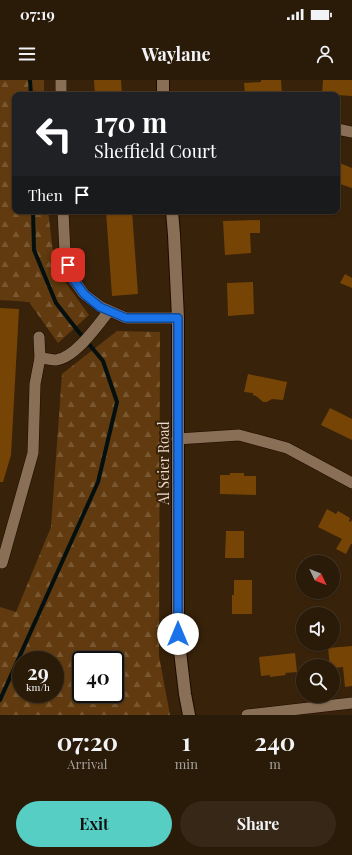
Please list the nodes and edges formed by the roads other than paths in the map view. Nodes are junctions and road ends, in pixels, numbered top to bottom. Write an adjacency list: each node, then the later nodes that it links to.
1 (61, 80): 3 (street)
2 (163, 80): 4 (street)
3 (61, 92)
4 (163, 92)
5 (340, 130): 6 (street)
6 (352, 132)
7 (63, 214): 9 (street)
8 (172, 214): 10 (street, Al Seier Road)
9 (109, 311): 10 (street); 12 (street)
10 (178, 318): 13 (street, Al Seier Road)
11 (39, 337): 12 (street)
12 (40, 358): 15 (street)
13 (177, 438): 14 (street); 17 (street, Al Seier Road)
14 (352, 483)
15 (2, 563)
16 (352, 703): 18 (street)
17 (189, 715)
18 (247, 715)

